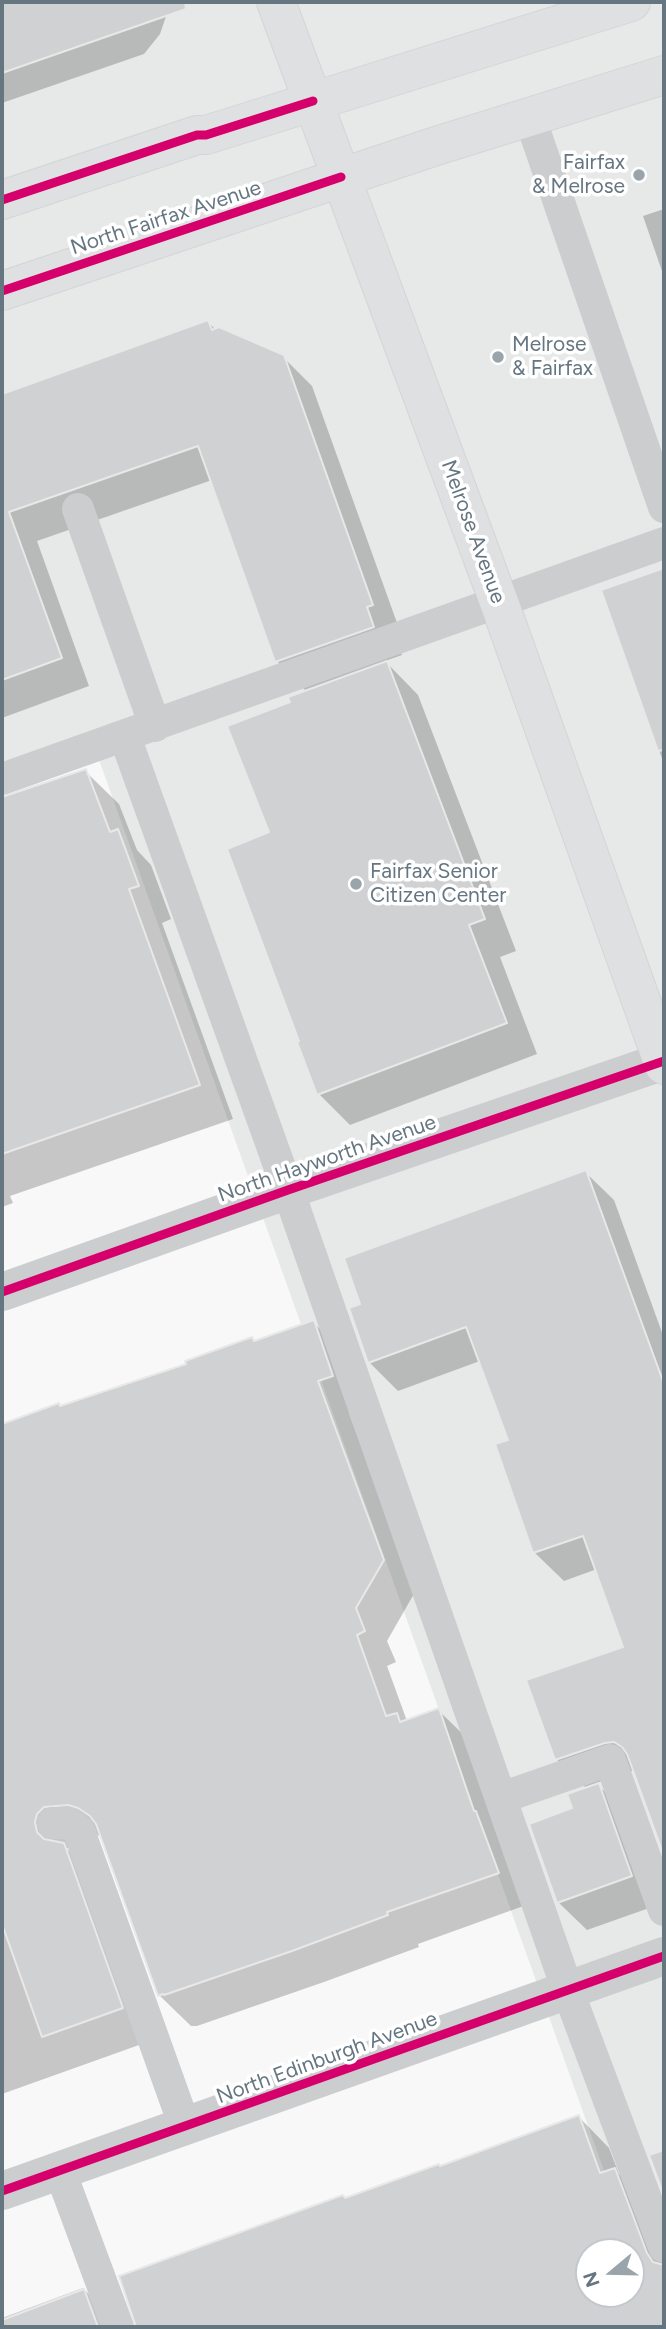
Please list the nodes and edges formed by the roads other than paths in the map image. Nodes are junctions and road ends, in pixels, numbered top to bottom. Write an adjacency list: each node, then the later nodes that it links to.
1 (276, 2): 4 (main road, Melrose Avenue)
2 (631, 2): 4 (main road)
3 (664, 75): 5 (main road, North Fairfax Avenue)
4 (313, 101): 6 (main road, Melrose Avenue); 7 (main road)
5 (530, 118): 6 (main road, North Fairfax Avenue); 9 (lane)
6 (341, 177): 8 (main road, North Fairfax Avenue); 12 (main road, Melrose Avenue)
7 (2, 200)
8 (2, 291)
9 (664, 507)
10 (78, 509): 13 (lane)
11 (664, 543): 12 (lane)
12 (499, 602): 13 (lane); 16 (main road, Melrose Avenue)
13 (155, 726): 14 (lane)
14 (125, 737): 15 (lane); 17 (lane)
15 (2, 779)
16 (664, 1062): 17 (street, North Hayworth Avenue)
17 (288, 1190): 18 (street, North Hayworth Avenue); 19 (lane)
18 (2, 1292)
19 (501, 1798): 21 (lane); 23 (lane)
20 (53, 1823): 24 (lane)
21 (664, 1910)
22 (664, 1956): 23 (street, North Edinburgh Avenue)
23 (568, 1991): 24 (street, North Edinburgh Avenue); 27 (lane)
24 (185, 2127): 25 (street, North Edinburgh Avenue)
25 (60, 2171): 26 (street, North Edinburgh Avenue); 28 (lane)
26 (2, 2191)
27 (664, 2248)
28 (118, 2327)

